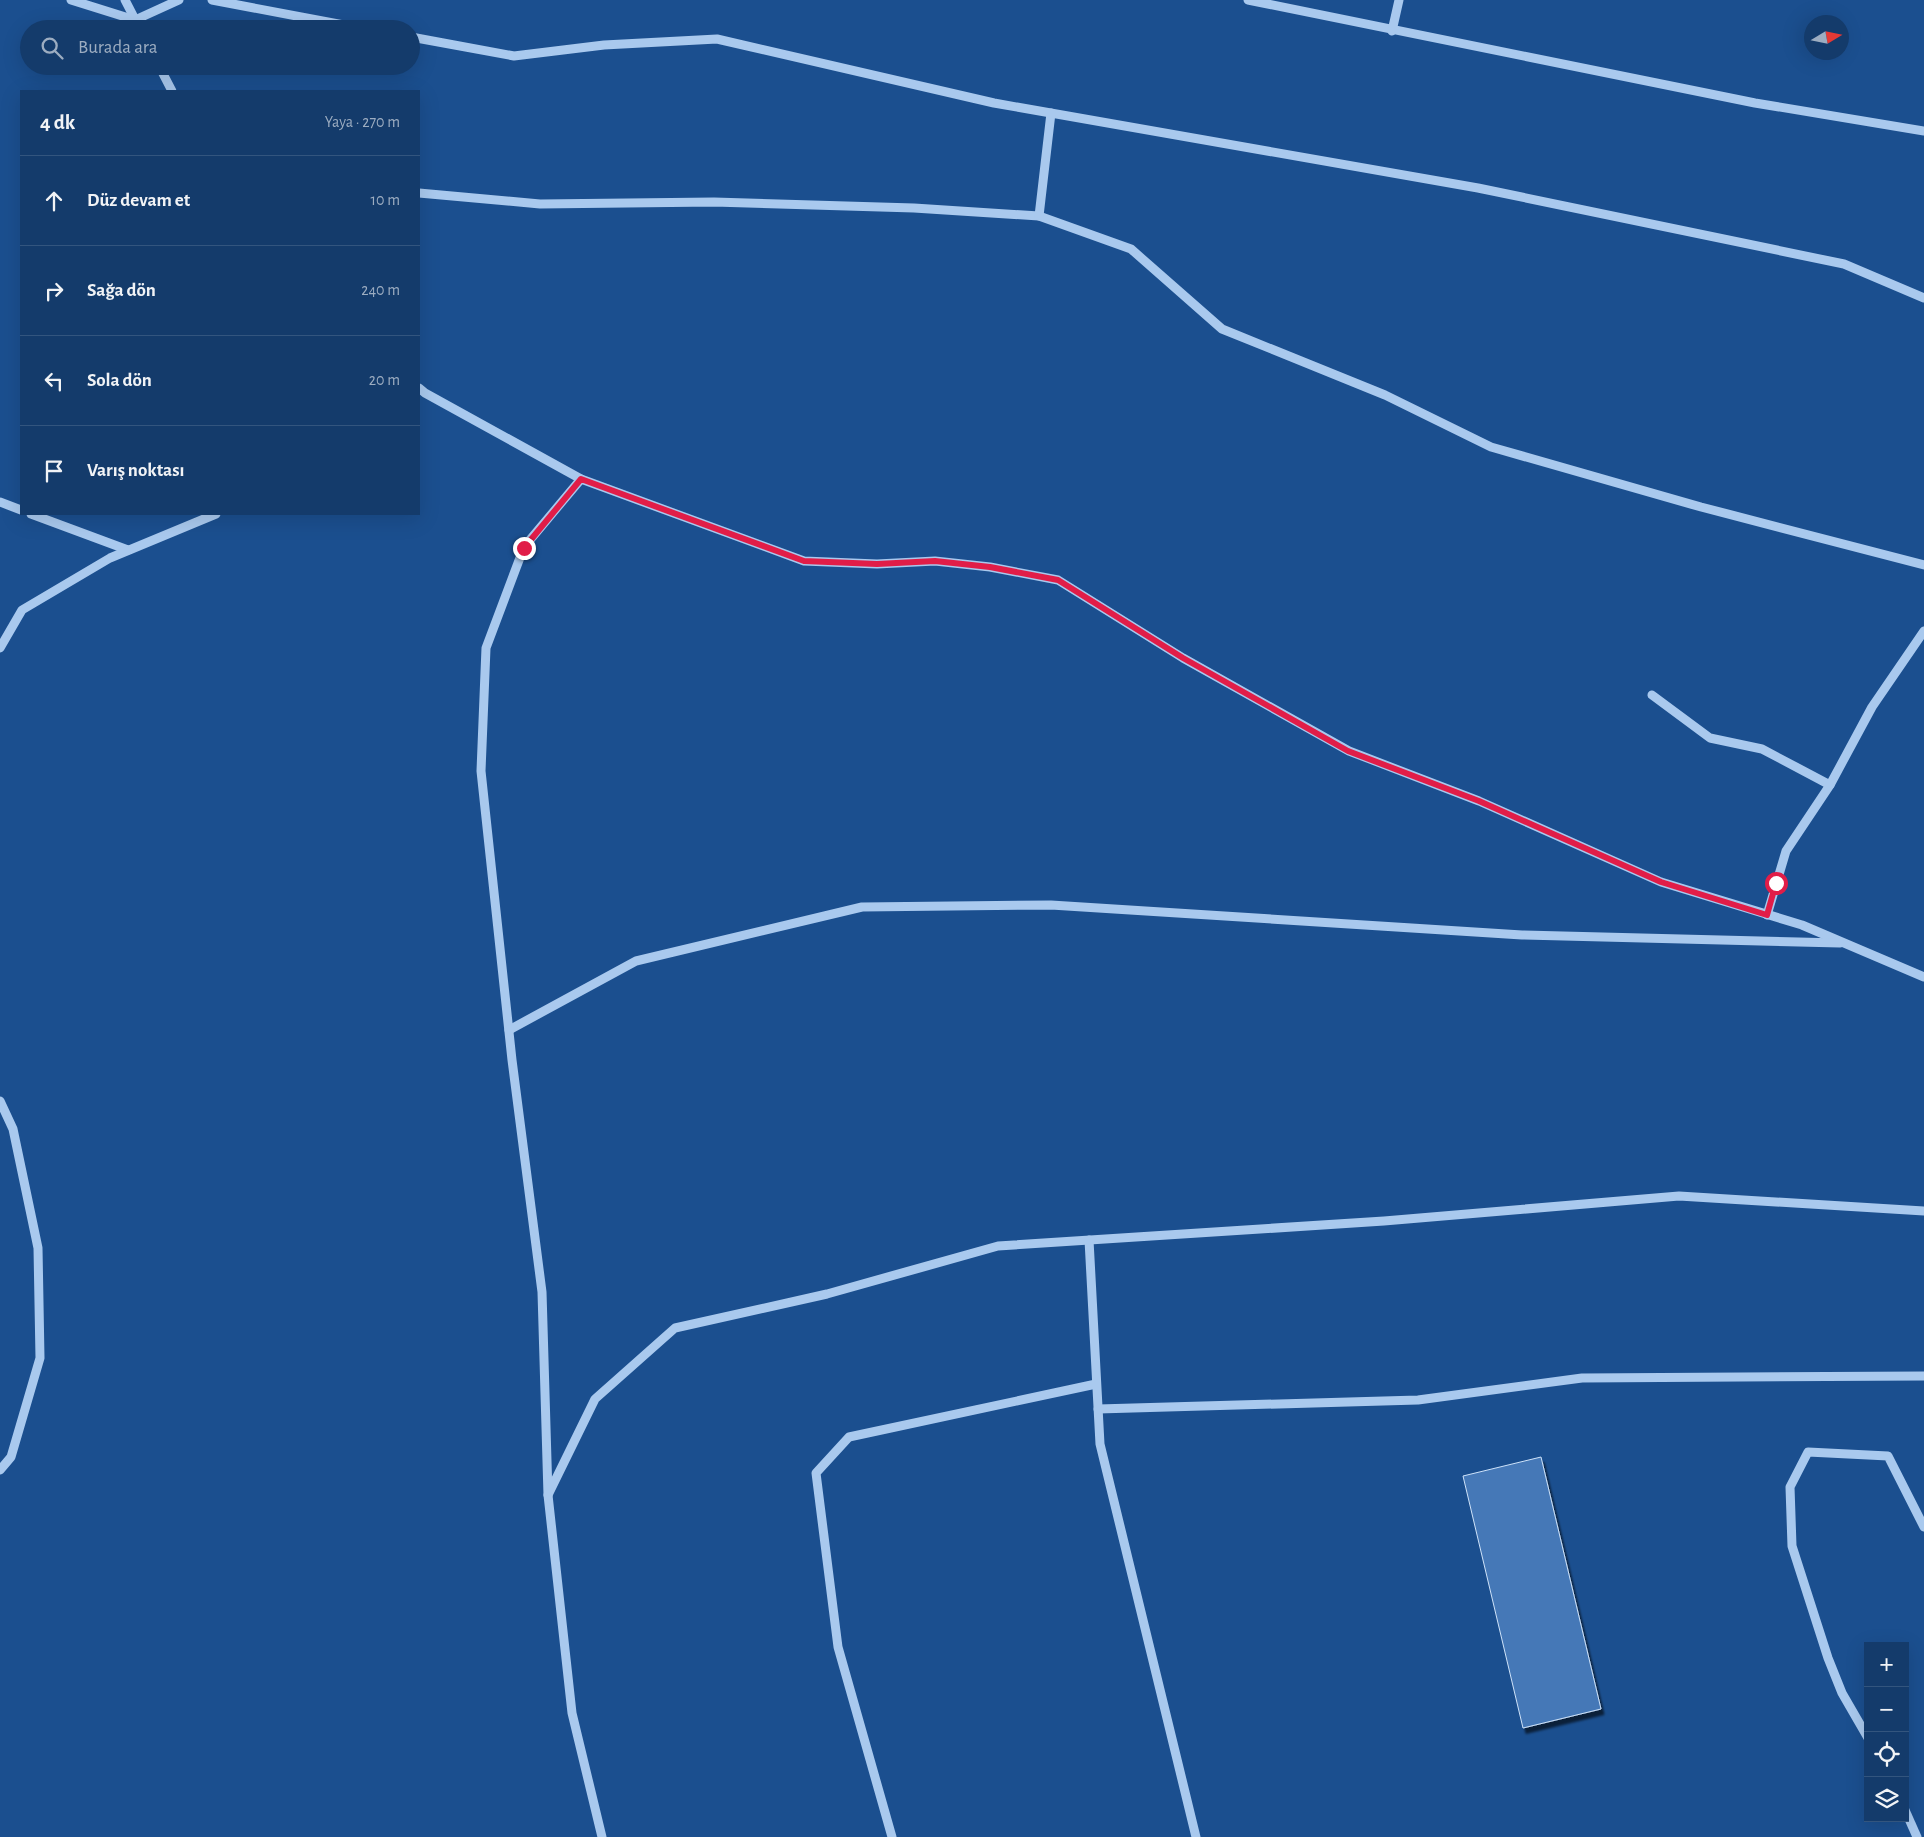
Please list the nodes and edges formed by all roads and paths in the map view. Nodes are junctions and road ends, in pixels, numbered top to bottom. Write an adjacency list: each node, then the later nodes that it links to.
1 (71, 0): 7 (street)
2 (125, 0): 7 (street)
3 (179, 0): 7 (street)
4 (212, 0): 8 (street)
5 (1248, 0): 9 (street)
6 (1399, 0): 9 (street)
7 (135, 20)
8 (318, 20)
9 (1392, 30): 14 (street)
10 (420, 39): 13 (street)
11 (164, 75): 12 (street)
12 (171, 90)
13 (1051, 113): 16 (street); 17 (street)
14 (1924, 131)
15 (420, 193): 16 (street)
16 (1039, 216): 25 (street)
17 (1924, 298)
18 (421, 394): 19 (street)
19 (581, 479): 30 (street); 33 (street)
20 (0, 502): 21 (street)
21 (20, 510)
22 (34, 515): 24 (street)
23 (214, 515): 24 (street)
24 (128, 550): 27 (street)
25 (1924, 565)
26 (1924, 631): 29 (street)
27 (0, 648)
28 (1652, 695): 29 (street)
29 (1830, 785): 30 (street)
30 (1767, 915): 31 (street)
31 (1845, 943): 32 (street); 33 (street)
32 (1924, 976)
33 (509, 1030): 41 (street)
34 (0, 1101): 40 (street)
35 (1924, 1211): 36 (street)
36 (1089, 1240): 38 (street); 41 (street)
37 (1924, 1376): 39 (street)
38 (1096, 1384): 39 (street); 46 (street)
39 (1098, 1409): 47 (street)
40 (0, 1470)
41 (548, 1495): 45 (street)
42 (1924, 1527): 43 (street)
43 (1865, 1732)
44 (1909, 1819): 48 (street)
45 (602, 1837)
46 (892, 1837)
47 (1196, 1837)
48 (1917, 1837)

